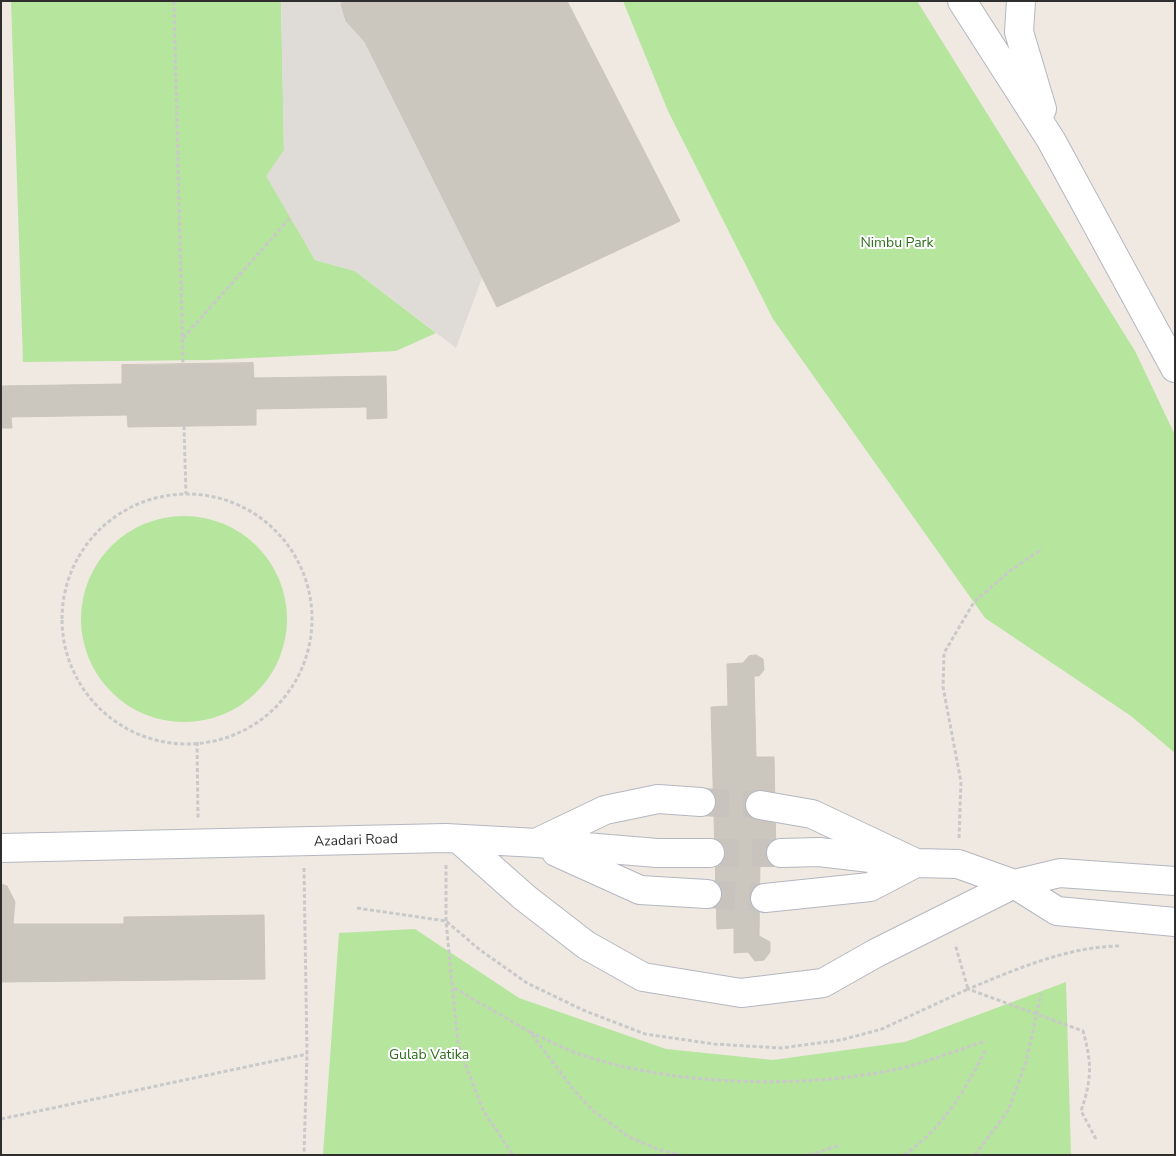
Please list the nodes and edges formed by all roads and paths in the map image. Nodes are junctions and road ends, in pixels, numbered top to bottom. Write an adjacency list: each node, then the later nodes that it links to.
1 (174, 1): 6 (path)
2 (962, 1): 4 (street)
3 (1021, 1): 4 (street)
4 (1051, 140): 8 (street)
5 (291, 217): 6 (path)
6 (182, 338): 7 (path)
7 (183, 364)
8 (1175, 368)
9 (184, 426): 10 (path)
10 (186, 494): 12 (path); 12 (path)
11 (1042, 549): 23 (path)
12 (197, 742): 18 (path)
13 (701, 802): 17 (street, Azadari Road)
14 (760, 805): 22 (street)
15 (453, 840): 16 (street, Azadari Road); 17 (street, Azadari Road); 25 (street); 30 (path)
16 (303, 842): 18 (street, Azadari Road); 35 (path)
17 (537, 843): 20 (street); 26 (street)
18 (198, 845): 19 (street, Azadari Road)
19 (1, 848)
20 (710, 853)
21 (781, 853): 22 (street)
22 (916, 863): 23 (street); 27 (street)
23 (958, 864): 25 (street)
24 (1175, 881): 25 (street)
25 (1014, 884): 28 (street)
26 (708, 894)
27 (765, 898)
28 (1175, 922)
29 (1096, 946): 37 (path)
30 (454, 988): 32 (path); 40 (path)
31 (1041, 994): 44 (path)
32 (530, 1032): 33 (path); 41 (path)
33 (986, 1041)
34 (985, 1051): 43 (path)
35 (307, 1054): 36 (path); 39 (path)
36 (1, 1118)
37 (1096, 1139)
38 (840, 1145): 42 (path)
39 (304, 1155)
40 (513, 1155)
41 (681, 1155)
42 (809, 1155)
43 (904, 1155)
44 (974, 1155)

